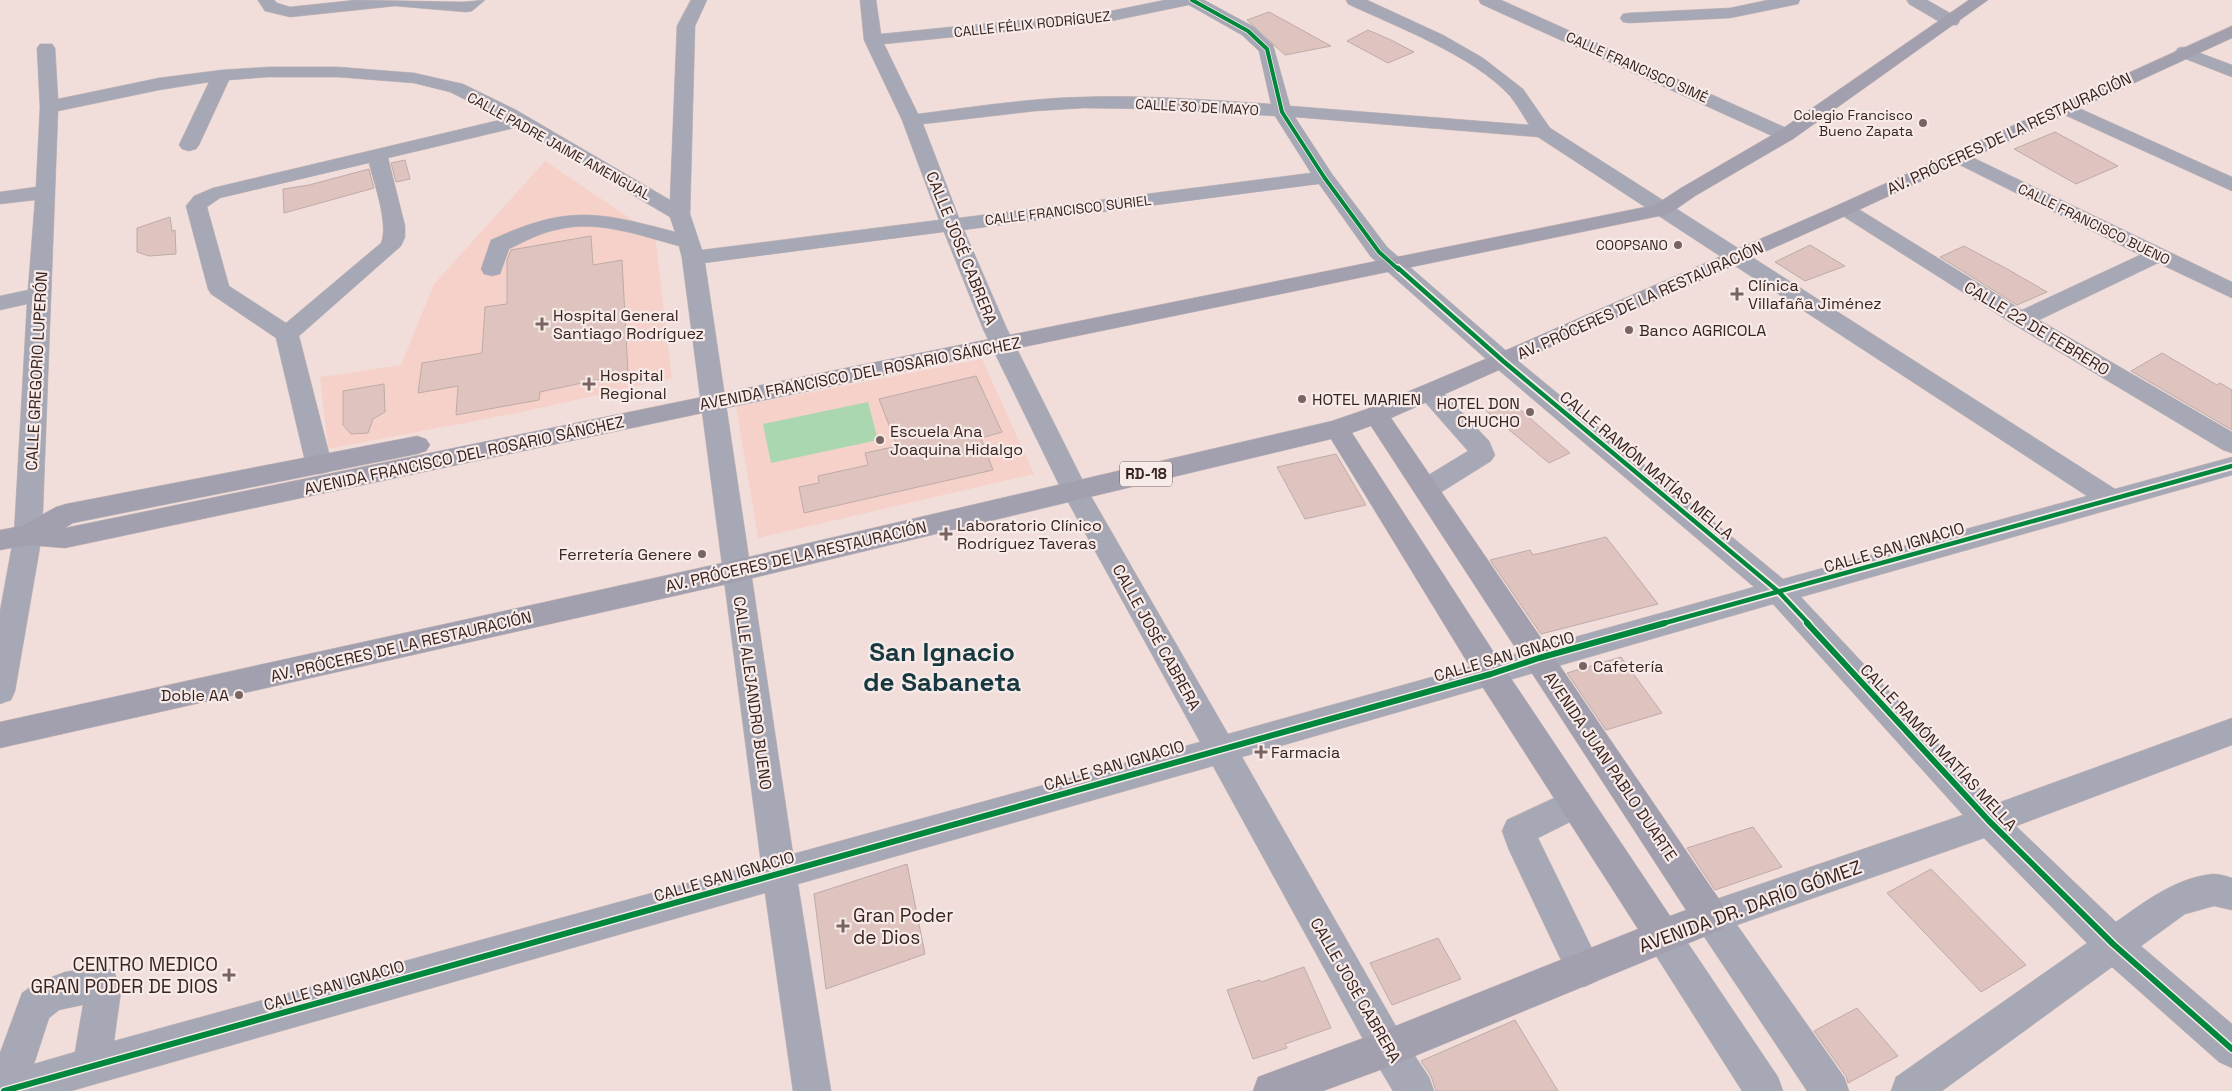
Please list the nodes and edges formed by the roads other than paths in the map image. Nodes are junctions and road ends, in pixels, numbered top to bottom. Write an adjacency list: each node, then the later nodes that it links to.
1 (266, 0): 2 (street)
2 (477, 0)
3 (699, 0): 41 (street, CALLE ALEJANDRO BUENO)
4 (868, 0): 15 (street, CALLE JOSÉ CABRERA)
5 (1191, 0): 15 (street, CALLE FÉLIX RODRÍGUEZ); 23 (street, CALLE RAMÓN MATÍAS MELLA)
6 (1354, 0): 26 (street)
7 (1633, 0): 12 (street)
8 (1792, 0): 12 (street)
9 (1915, 0): 13 (street)
10 (1980, 0): 13 (main road, AVENIDA FRANCISCO DEL ROSARIO SÁNCHEZ)
11 (1498, 3): 16 (street, CALLE FRANCISCO SIMÉ)
12 (1629, 18): 16 (street)
13 (1952, 21): 27 (main road, AVENIDA FRANCISCO DEL ROSARIO SÁNCHEZ)
14 (2232, 30): 18 (main road, AV. PRÓCERES DE LA RESTAURACIÓN / RD-18)
15 (873, 40): 24 (street, CALLE JOSÉ CABRERA)
16 (1593, 47): 27 (street, CALLE FRANCISCO SIMÉ)
17 (46, 48): 21 (street, CALLE GREGORIO LUPERÓN)
18 (2184, 52): 19 (street); 22 (main road, AV. PRÓCERES DE LA RESTAURACIÓN / RD-18)
19 (2232, 72)
20 (222, 75): 21 (street, CALLE PADRE JAIME AMENGUAL); 25 (street, CALLE PADRE JAIME AMENGUAL); 28 (street)
21 (49, 107): 35 (street, CALLE GREGORIO LUPERÓN)
22 (2063, 107): 30 (main road, AV. PRÓCERES DE LA RESTAURACIÓN / RD-18); 32 (street)
23 (1282, 112): 24 (street, CALLE 30 DE MAYO); 26 (street, CALLE 30 DE MAYO); 33 (street, CALLE RAMÓN MATÍAS MELLA)
24 (912, 120): 42 (street, CALLE JOSÉ CABRERA)
25 (520, 121): 29 (street); 41 (street, CALLE PADRE JAIME AMENGUAL)
26 (1542, 132): 37 (street)
27 (1786, 135): 36 (main road, AVENIDA FRANCISCO DEL ROSARIO SÁNCHEZ)
28 (189, 145)
29 (377, 154): 52 (street); 52 (street)
30 (1957, 156): 39 (main road, AV. PRÓCERES DE LA RESTAURACIÓN / RD-18); 44 (street, CALLE FRANCISCO BUENO)
31 (2232, 162): 32 (street)
32 (2210, 175): 34 (street)
33 (1324, 177): 42 (street, CALLE FRANCISCO SURIEL); 46 (street, CALLE RAMÓN MATÍAS MELLA)
34 (2232, 186)
35 (46, 192): 38 (street); 49 (street, CALLE GREGORIO LUPERÓN)
36 (1688, 192): 37 (main road, AVENIDA FRANCISCO DEL ROSARIO SÁNCHEZ); 40 (main road, AVENIDA FRANCISCO DEL ROSARIO SÁNCHEZ)
37 (1642, 197): 40 (street); 46 (main road, AVENIDA FRANCISCO DEL ROSARIO SÁNCHEZ)
38 (0, 198)
39 (1845, 209): 45 (main road, AV. PRÓCERES DE LA RESTAURACIÓN / RD-18); 51 (street, CALLE 22 DE FEBRERO)
40 (1662, 210): 45 (street); 46 (main road, AVENIDA FRANCISCO DEL ROSARIO SÁNCHEZ)
41 (680, 214): 43 (street, CALLE ALEJANDRO BUENO)
42 (951, 224): 43 (street, CALLE FRANCISCO SURIEL); 53 (street, CALLE JOSÉ CABRERA)
43 (691, 250): 47 (street); 56 (street, CALLE ALEJANDRO BUENO)
44 (2157, 255): 48 (street, CALLE FRANCISCO BUENO); 51 (street)
45 (1736, 256): 54 (main road, AV. PRÓCERES DE LA RESTAURACIÓN / RD-18); 64 (street)
46 (1386, 259): 53 (main road, AVENIDA FRANCISCO DEL ROSARIO SÁNCHEZ); 54 (street, CALLE RAMÓN MATÍAS MELLA)
47 (492, 269)
48 (2232, 291)
49 (39, 294): 50 (street); 65 (street, CALLE GREGORIO LUPERÓN)
50 (0, 303)
51 (2020, 319): 59 (street, CALLE 22 DE FEBRERO)
52 (287, 334): 60 (street)
53 (999, 337): 56 (main road, AVENIDA FRANCISCO DEL ROSARIO SÁNCHEZ); 63 (street, CALLE JOSÉ CABRERA)
54 (1503, 361): 55 (main road, AV. PRÓCERES DE LA RESTAURACIÓN / RD-18); 68 (street, CALLE RAMÓN MATÍAS MELLA)
55 (1430, 393): 57 (main road, AV. PRÓCERES DE LA RESTAURACIÓN / RD-18); 62 (street)
56 (711, 395): 60 (main road, AVENIDA FRANCISCO DEL ROSARIO SÁNCHEZ); 65 (main road, AVENIDA FRANCISCO DEL ROSARIO SÁNCHEZ); 67 (street, CALLE ALEJANDRO BUENO)
57 (1376, 415): 58 (main road, AV. PRÓCERES DE LA RESTAURACIÓN / RD-18); 62 (main road, AVENIDA JUAN PABLO DUARTE)
58 (1337, 429): 63 (main road, AV. PRÓCERES DE LA RESTAURACIÓN / RD-18); 70 (main road)
59 (2232, 444)
60 (320, 465): 65 (main road, AVENIDA FRANCISCO DEL ROSARIO SÁNCHEZ)
61 (2232, 466): 64 (street, CALLE SAN IGNACIO)
62 (1426, 489): 69 (main road, AVENIDA JUAN PABLO DUARTE)
63 (1075, 491): 67 (main road, AV. PRÓCERES DE LA RESTAURACIÓN / RD-18); 74 (street, CALLE JOSÉ CABRERA)
64 (2110, 498): 68 (street, CALLE SAN IGNACIO)
65 (28, 535): 66 (main road, AVENIDA FRANCISCO DEL ROSARIO SÁNCHEZ); 71 (street, CALLE GREGORIO LUPERÓN)
66 (0, 540)
67 (736, 571): 73 (main road, AV. PRÓCERES DE LA RESTAURACIÓN / RD-18); 77 (street, CALLE ALEJANDRO BUENO)
68 (1780, 592): 69 (street, CALLE SAN IGNACIO); 76 (street, CALLE RAMÓN MATÍAS MELLA)
69 (1539, 658): 70 (street, CALLE SAN IGNACIO); 79 (main road, AVENIDA JUAN PABLO DUARTE)
70 (1491, 674): 74 (street, CALLE SAN IGNACIO); 75 (main road)
71 (0, 691)
72 (2232, 731): 76 (street, AVENIDA DR. DARÍO GÓMEZ)
73 (0, 735)
74 (1219, 748): 77 (street, CALLE SAN IGNACIO); 83 (street, CALLE JOSÉ CABRERA)
75 (1576, 803): 80 (main road); 82 (street)
76 (1989, 820): 79 (street, AVENIDA DR. DARÍO GÓMEZ); 81 (street, CALLE RAMÓN MATÍAS MELLA)
77 (779, 874): 85 (street, CALLE SAN IGNACIO); 87 (street, CALLE ALEJANDRO BUENO)
78 (2232, 894): 81 (street)
79 (1711, 917): 80 (main road, AVENIDA DR. DARÍO GÓMEZ); 91 (street, AVENIDA JUAN PABLO DUARTE)
80 (1663, 936): 82 (main road, AVENIDA DR. DARÍO GÓMEZ); 90 (street)
81 (2113, 944): 84 (street, CALLE RAMÓN MATÍAS MELLA); 92 (street)
82 (1584, 969): 83 (main road, AVENIDA DR. DARÍO GÓMEZ)
83 (1388, 1048): 88 (main road, AVENIDA DR. DARÍO GÓMEZ); 89 (street, CALLE JOSÉ CABRERA)
84 (2232, 1049)
85 (92, 1066): 86 (street, CALLE SAN IGNACIO); 86 (street)
86 (5, 1091)
87 (812, 1091)
88 (1272, 1091)
89 (1415, 1091)
90 (1764, 1091)
91 (1830, 1091)
92 (1910, 1091)

